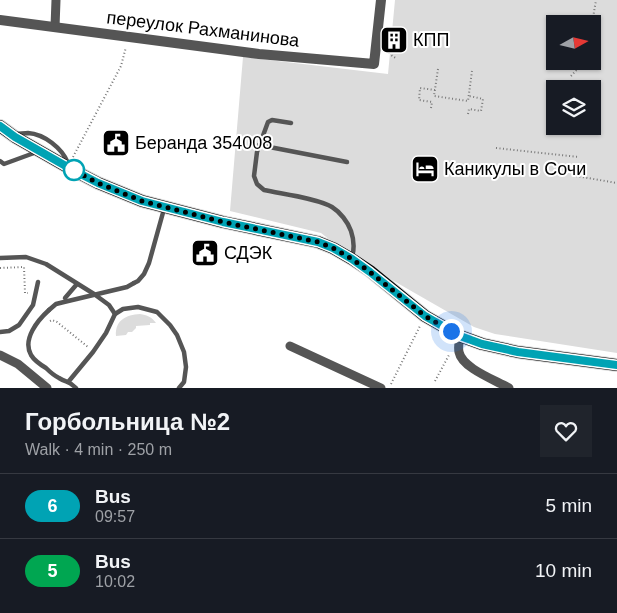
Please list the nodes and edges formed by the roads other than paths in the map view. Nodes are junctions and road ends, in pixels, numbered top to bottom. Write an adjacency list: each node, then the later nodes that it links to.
1 (56, 0): 4 (street)
2 (381, 0): 4 (street, переулок Рахманинова)
3 (0, 20): 4 (street, переулок Рахманинова)
4 (55, 27)
5 (291, 123): 8 (lane)
6 (0, 126): 7 (main road)
7 (11, 134): 9 (main road); 12 (lane)
8 (259, 145): 11 (lane); 15 (lane)
9 (35, 150): 10 (lane); 12 (main road)
10 (0, 161)
11 (347, 162)
12 (72, 163): 13 (main road)
13 (165, 208): 15 (main road); 25 (lane, bridge)
14 (0, 258): 17 (lane)
15 (352, 259): 21 (main road)
16 (38, 282): 20 (lane)
17 (77, 284): 18 (lane); 19 (lane)
18 (65, 298)
19 (115, 314): 25 (lane); 28 (lane)
20 (0, 332)
21 (460, 336): 24 (main road); 30 (street)
22 (290, 346): 29 (street)
23 (3, 356): 26 (street)
24 (617, 365)
25 (69, 381): 27 (lane)
26 (47, 388)
27 (76, 388)
28 (179, 388)
29 (381, 388)
30 (508, 388)

